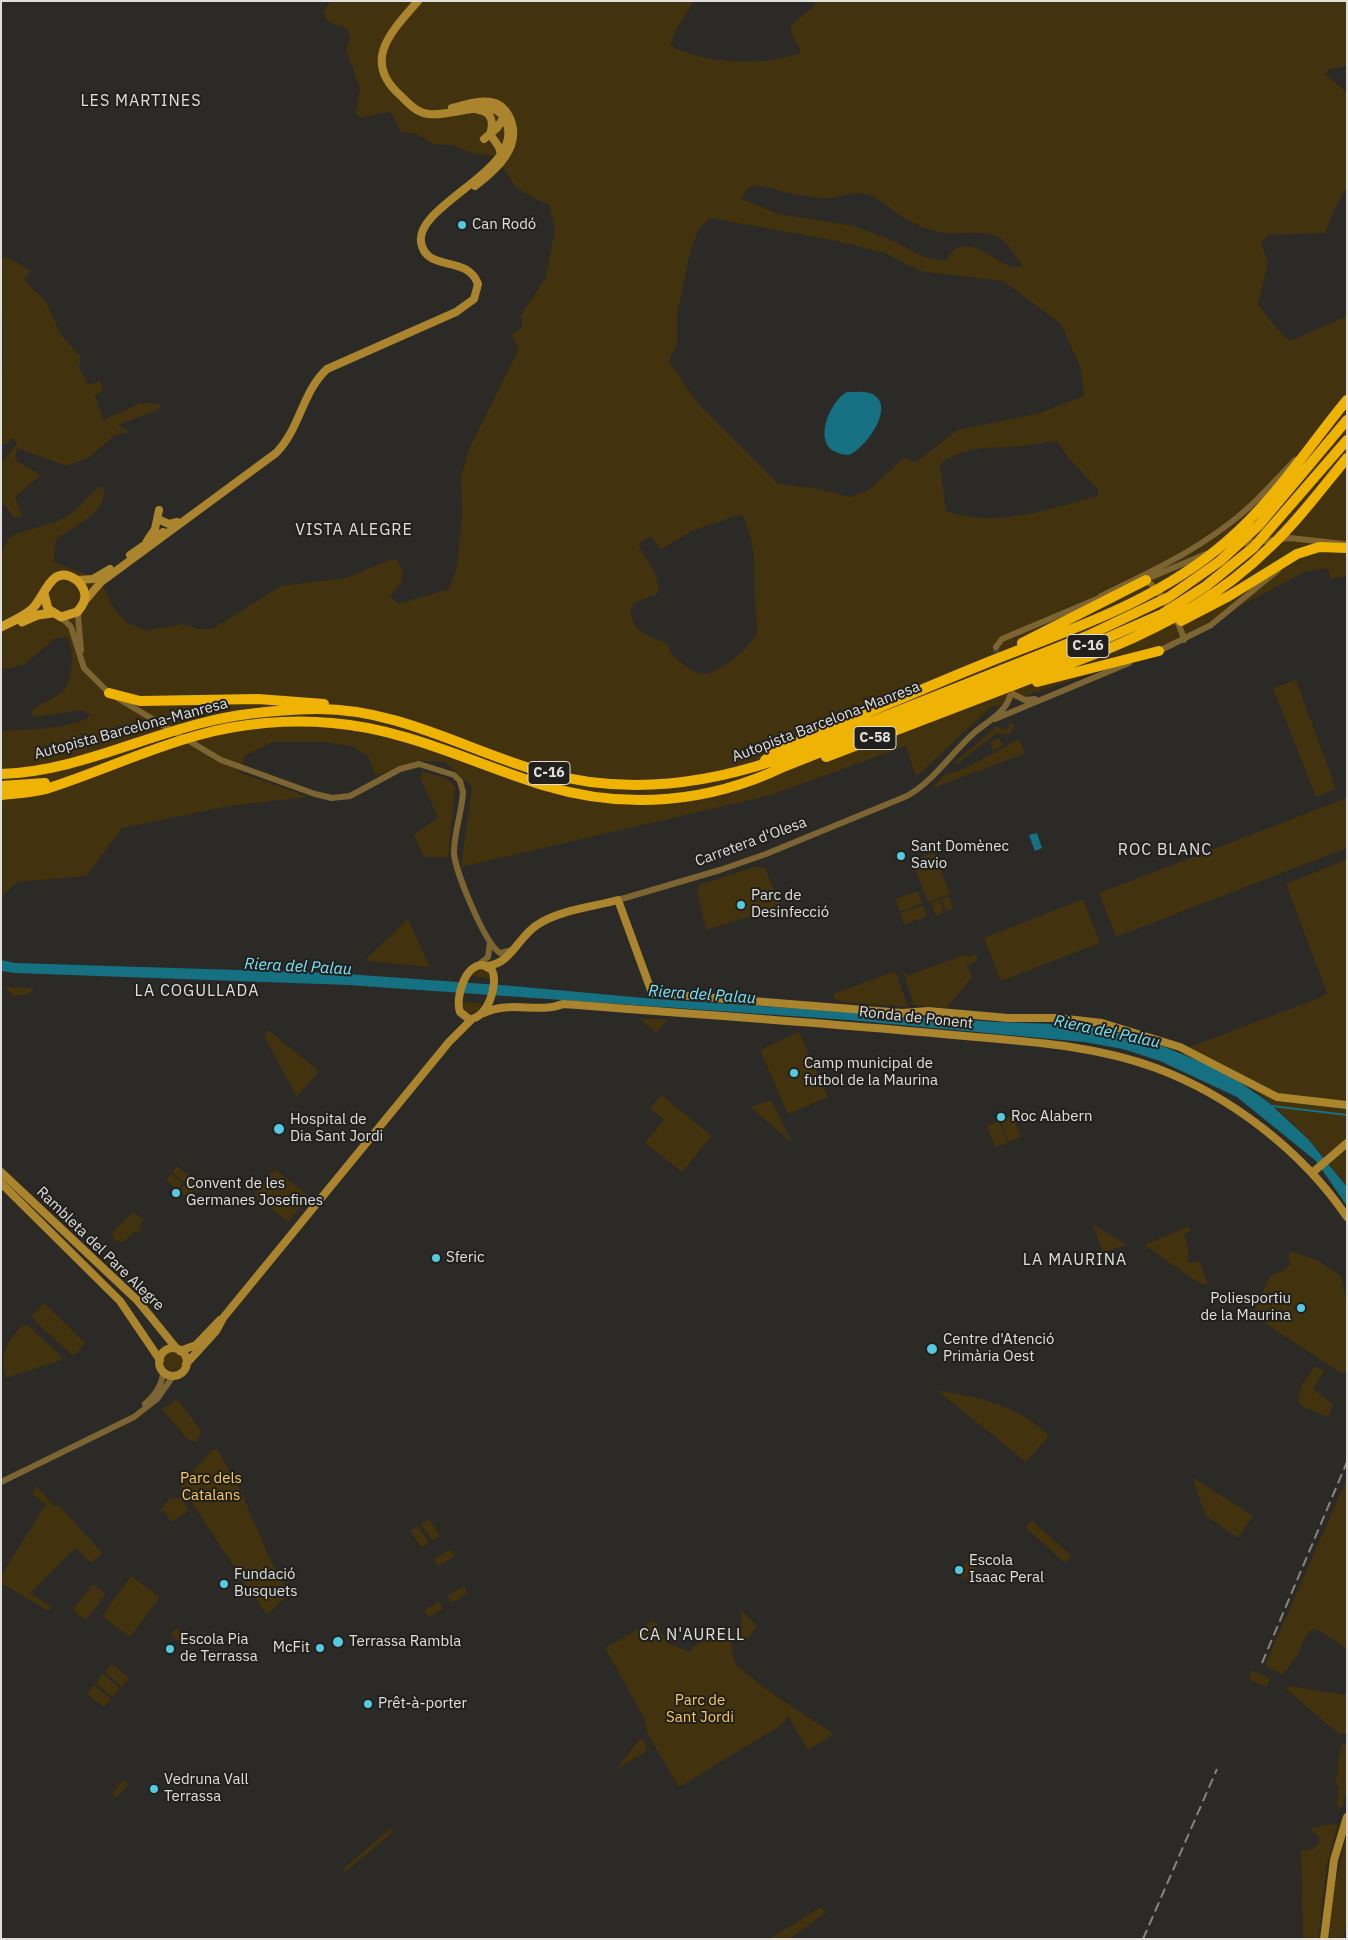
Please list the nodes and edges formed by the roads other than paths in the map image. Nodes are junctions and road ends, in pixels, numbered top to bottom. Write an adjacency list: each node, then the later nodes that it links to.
1 (418, 1): 4 (main road)
2 (490, 102): 4 (main road); 5 (main road); 8 (main road)
3 (472, 110): 4 (main road); 5 (main road); 6 (main road)
4 (437, 114)
5 (504, 118): 6 (main road); 7 (main road)
6 (489, 135): 7 (main road); 8 (main road)
7 (506, 142): 8 (main road)
8 (503, 157): 14 (main road)
9 (1347, 400): 11 (highway)
10 (1347, 420): 24 (highway, Autopista Barcelona-Manresa / C-16)
11 (1314, 438): 24 (highway); 27 (street)
12 (1347, 440): 30 (highway, Autopista Barcelona-Manresa / C-16)
13 (1347, 458): 30 (highway)
14 (221, 494): 16 (main road); 18 (main road)
15 (160, 520): 16 (main road); 17 (main road); 20 (main road)
16 (177, 522): 17 (main road)
17 (164, 531): 18 (main road); 20 (main road)
18 (156, 543): 28 (main road)
19 (1347, 544): 23 (street, C-58)
20 (142, 546): 22 (main road)
21 (1347, 549): 30 (highway); 34 (street)
22 (76, 580): 25 (main road); 28 (main road)
23 (1146, 580): 27 (street); 30 (street); 39 (highway, C-58)
24 (1166, 592): 26 (highway, Autopista Barcelona-Manresa / C-16)
25 (44, 594): 29 (main road); 32 (main road)
26 (1154, 599): 39 (highway, C-58); 45 (highway, Autopista Barcelona-Manresa / C-16)
27 (1088, 602): 36 (street)
28 (82, 606): 29 (main road); 38 (street)
29 (57, 615): 33 (main road); 38 (street)
30 (1181, 616): 31 (highway, Autopista Barcelona-Manresa / C-16); 31 (highway); 34 (street); 35 (street)
31 (1165, 621): 40 (highway, C-58); 48 (highway, Autopista Barcelona-Manresa / C-16)
32 (1, 627)
33 (1, 632)
34 (1184, 640): 35 (street)
35 (1172, 646): 37 (street)
36 (996, 647)
37 (1159, 651): 40 (highway); 42 (street)
38 (79, 658): 41 (street)
39 (961, 673): 45 (highway, C-58)
40 (1011, 692): 42 (street); 44 (street, Carretera d'Olesa); 48 (highway, C-58)
41 (109, 694): 43 (highway); 52 (street)
42 (1043, 698): 44 (street)
43 (354, 711): 45 (highway, Autopista Barcelona-Manresa / C-16); 46 (highway, Autopista Barcelona-Manresa / C-16)
44 (985, 724): 51 (street, Carretera d'Olesa)
45 (751, 769)
46 (1, 774)
47 (71, 778): 48 (highway, Autopista Barcelona-Manresa / C-16); 49 (highway, C-16); 50 (highway)
48 (751, 782)
49 (1, 786)
50 (1, 795)
51 (618, 900): 53 (main road, Carretera d'Olesa); 60 (main road, Ronda de Ponent)
52 (491, 945): 53 (street); 54 (street); 55 (street)
53 (511, 952): 55 (main road); 55 (main road)
54 (478, 965): 55 (main road); 56 (main road)
55 (493, 973): 57 (main road)
56 (460, 1012): 58 (main road); 59 (main road)
57 (484, 1013): 58 (main road, Ronda de Ponent); 63 (main road, Ronda de Ponent)
58 (472, 1019): 59 (main road, Ronda de Ponent)
59 (456, 1033): 66 (main road, Ronda de Ponent)
60 (1347, 1105)
61 (1347, 1143): 63 (main road)
62 (1, 1172): 67 (main road, Rambleta del Pare Alegre)
63 (1312, 1173): 65 (main road, Ronda de Ponent)
64 (1, 1183): 68 (main road, Rambleta del Pare Alegre)
65 (1347, 1217)
66 (223, 1318): 67 (main road); 69 (main road)
67 (178, 1350): 68 (main road); 69 (main road)
68 (160, 1360): 70 (main road)
69 (186, 1364): 71 (main road)
70 (163, 1371): 71 (main road); 72 (street)
71 (174, 1375): 72 (street)
72 (128, 1420): 73 (street)
73 (1, 1482)
74 (1347, 1817): 75 (main road)
75 (1324, 1939)

